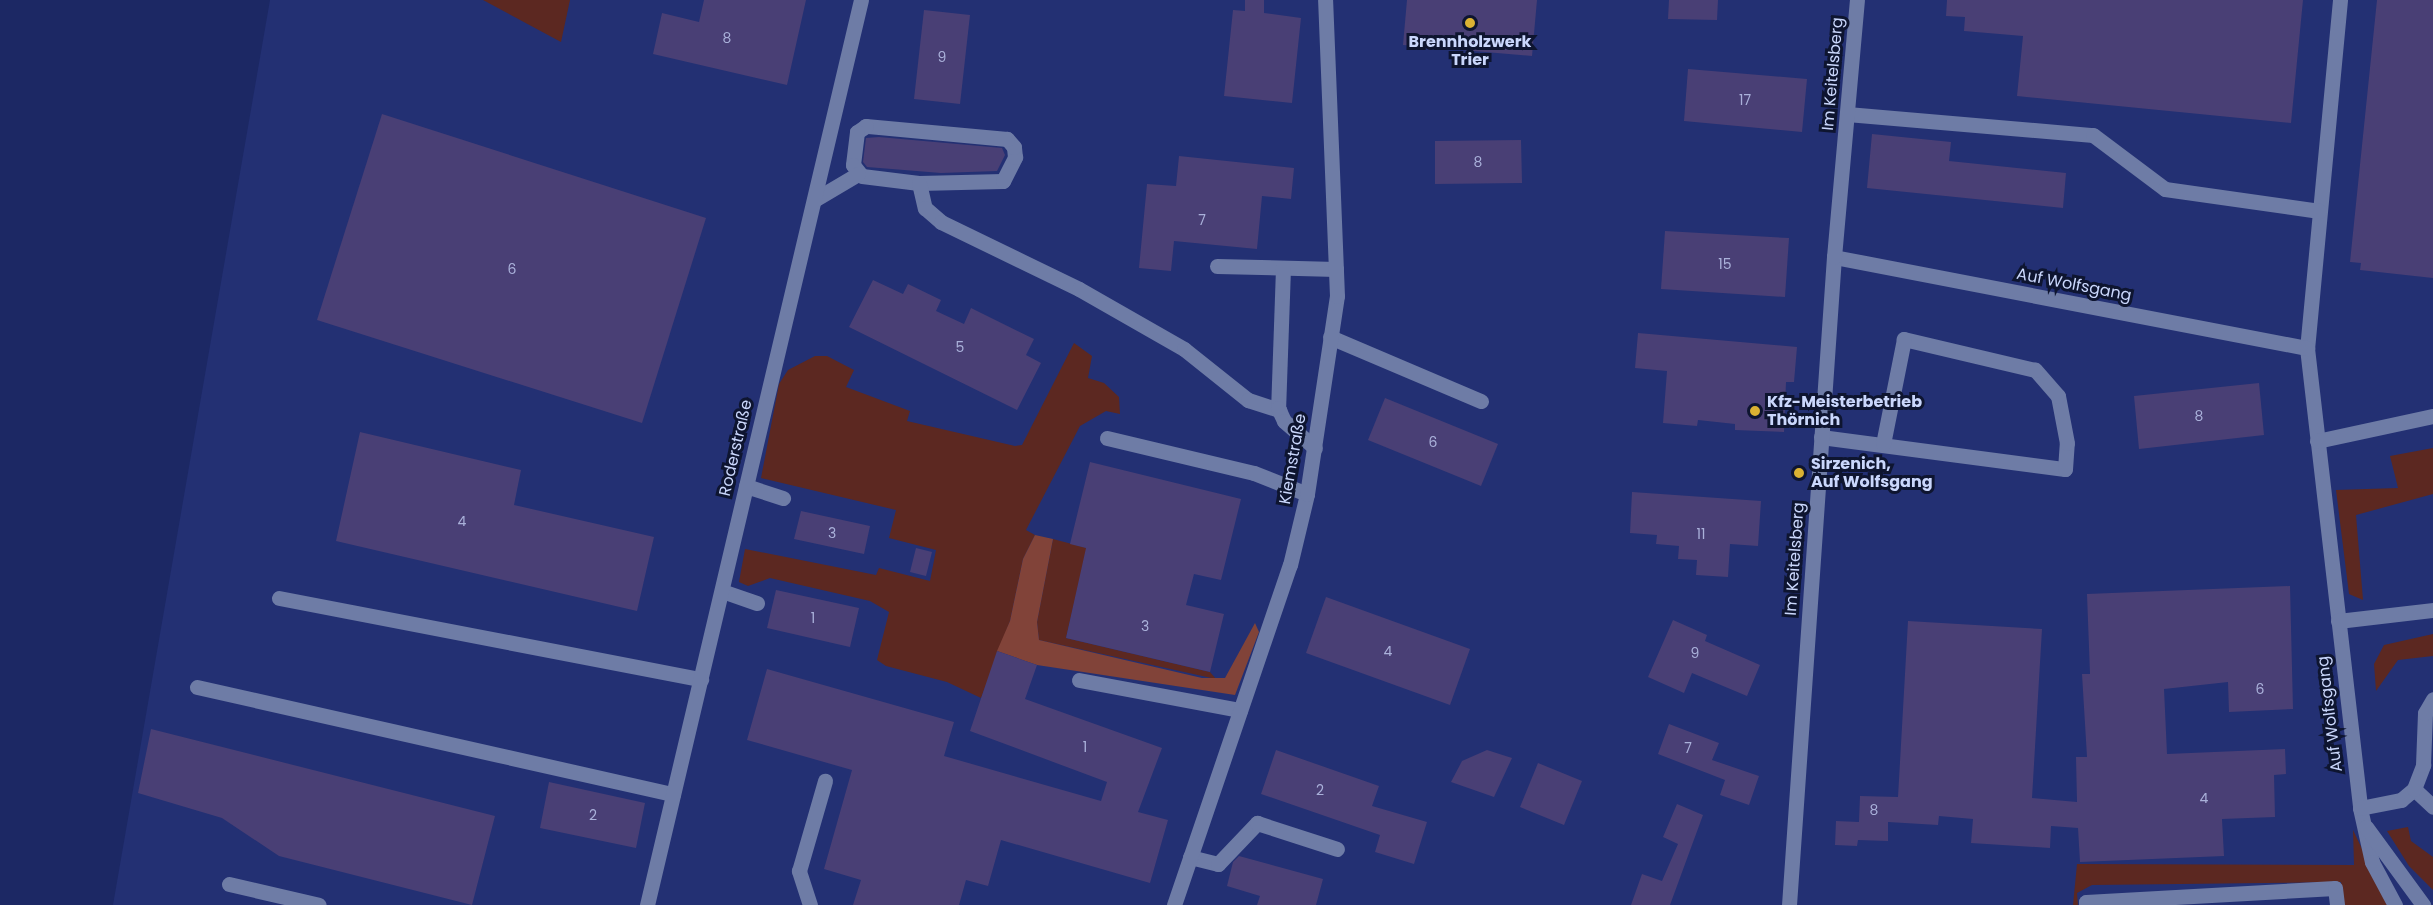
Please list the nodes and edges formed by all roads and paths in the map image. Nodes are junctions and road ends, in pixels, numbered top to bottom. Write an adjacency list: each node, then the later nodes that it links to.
1 (861, 0): 8 (street, Roderstraße)
2 (1325, 0): 13 (street, Kiemstraße)
3 (1857, 0): 5 (street, Im Keitelsberg)
4 (2340, 0): 9 (street, Auf Wolfsgang)
5 (1847, 114): 9 (street); 10 (street, Im Keitelsberg)
6 (858, 174): 7 (street); 7 (street); 8 (street)
7 (920, 183): 17 (street)
8 (814, 200): 24 (street, Roderstraße)
9 (2319, 211): 15 (street, Auf Wolfsgang)
10 (1834, 257): 15 (street, Auf Wolfsgang); 19 (street, Im Keitelsberg)
11 (1217, 266): 12 (street)
12 (1283, 268): 13 (street); 17 (street)
13 (1336, 269): 14 (street, Kiemstraße)
14 (1329, 337): 16 (street); 23 (street, Kiemstraße)
15 (2307, 348): 21 (street, Auf Wolfsgang)
16 (1481, 400)
17 (1279, 410): 23 (street)
18 (2433, 416): 21 (street)
19 (1821, 436): 22 (street); 50 (street, Im Keitelsberg)
20 (1107, 438): 25 (street)
21 (2317, 441): 31 (street, Auf Wolfsgang)
22 (1883, 444): 22 (street)
23 (1315, 448): 25 (street, Kiemstraße)
24 (746, 486): 26 (street); 27 (street, Roderstraße)
25 (1307, 494): 36 (street, Kiemstraße)
26 (783, 498)
27 (722, 591): 29 (street); 32 (street, Roderstraße)
28 (279, 598): 32 (street)
29 (757, 603)
30 (2433, 610): 31 (street)
31 (2338, 621): 41 (street, Auf Wolfsgang)
32 (700, 679): 39 (street, Roderstraße)
33 (1079, 680): 36 (street)
34 (197, 687): 39 (street)
35 (2433, 699): 38 (street)
36 (1240, 710): 44 (street, Kiemstraße)
37 (825, 781): 48 (street)
38 (2414, 789): 40 (street); 41 (street)
39 (673, 794): 47 (street, Roderstraße)
40 (2433, 807)
41 (2360, 808): 42 (street, Auf Wolfsgang)
42 (2364, 825): 53 (street, Auf Wolfsgang); 54 (street, Auf Wolfsgang)
43 (1337, 849): 44 (street)
44 (1190, 857): 49 (street, Kiemstraße)
45 (229, 884): 46 (street)
46 (319, 905)
47 (647, 905)
48 (810, 905)
49 (1174, 905)
50 (1789, 905)
51 (2086, 905): 52 (street)
52 (2337, 905)
53 (2395, 905)
54 (2423, 905)

